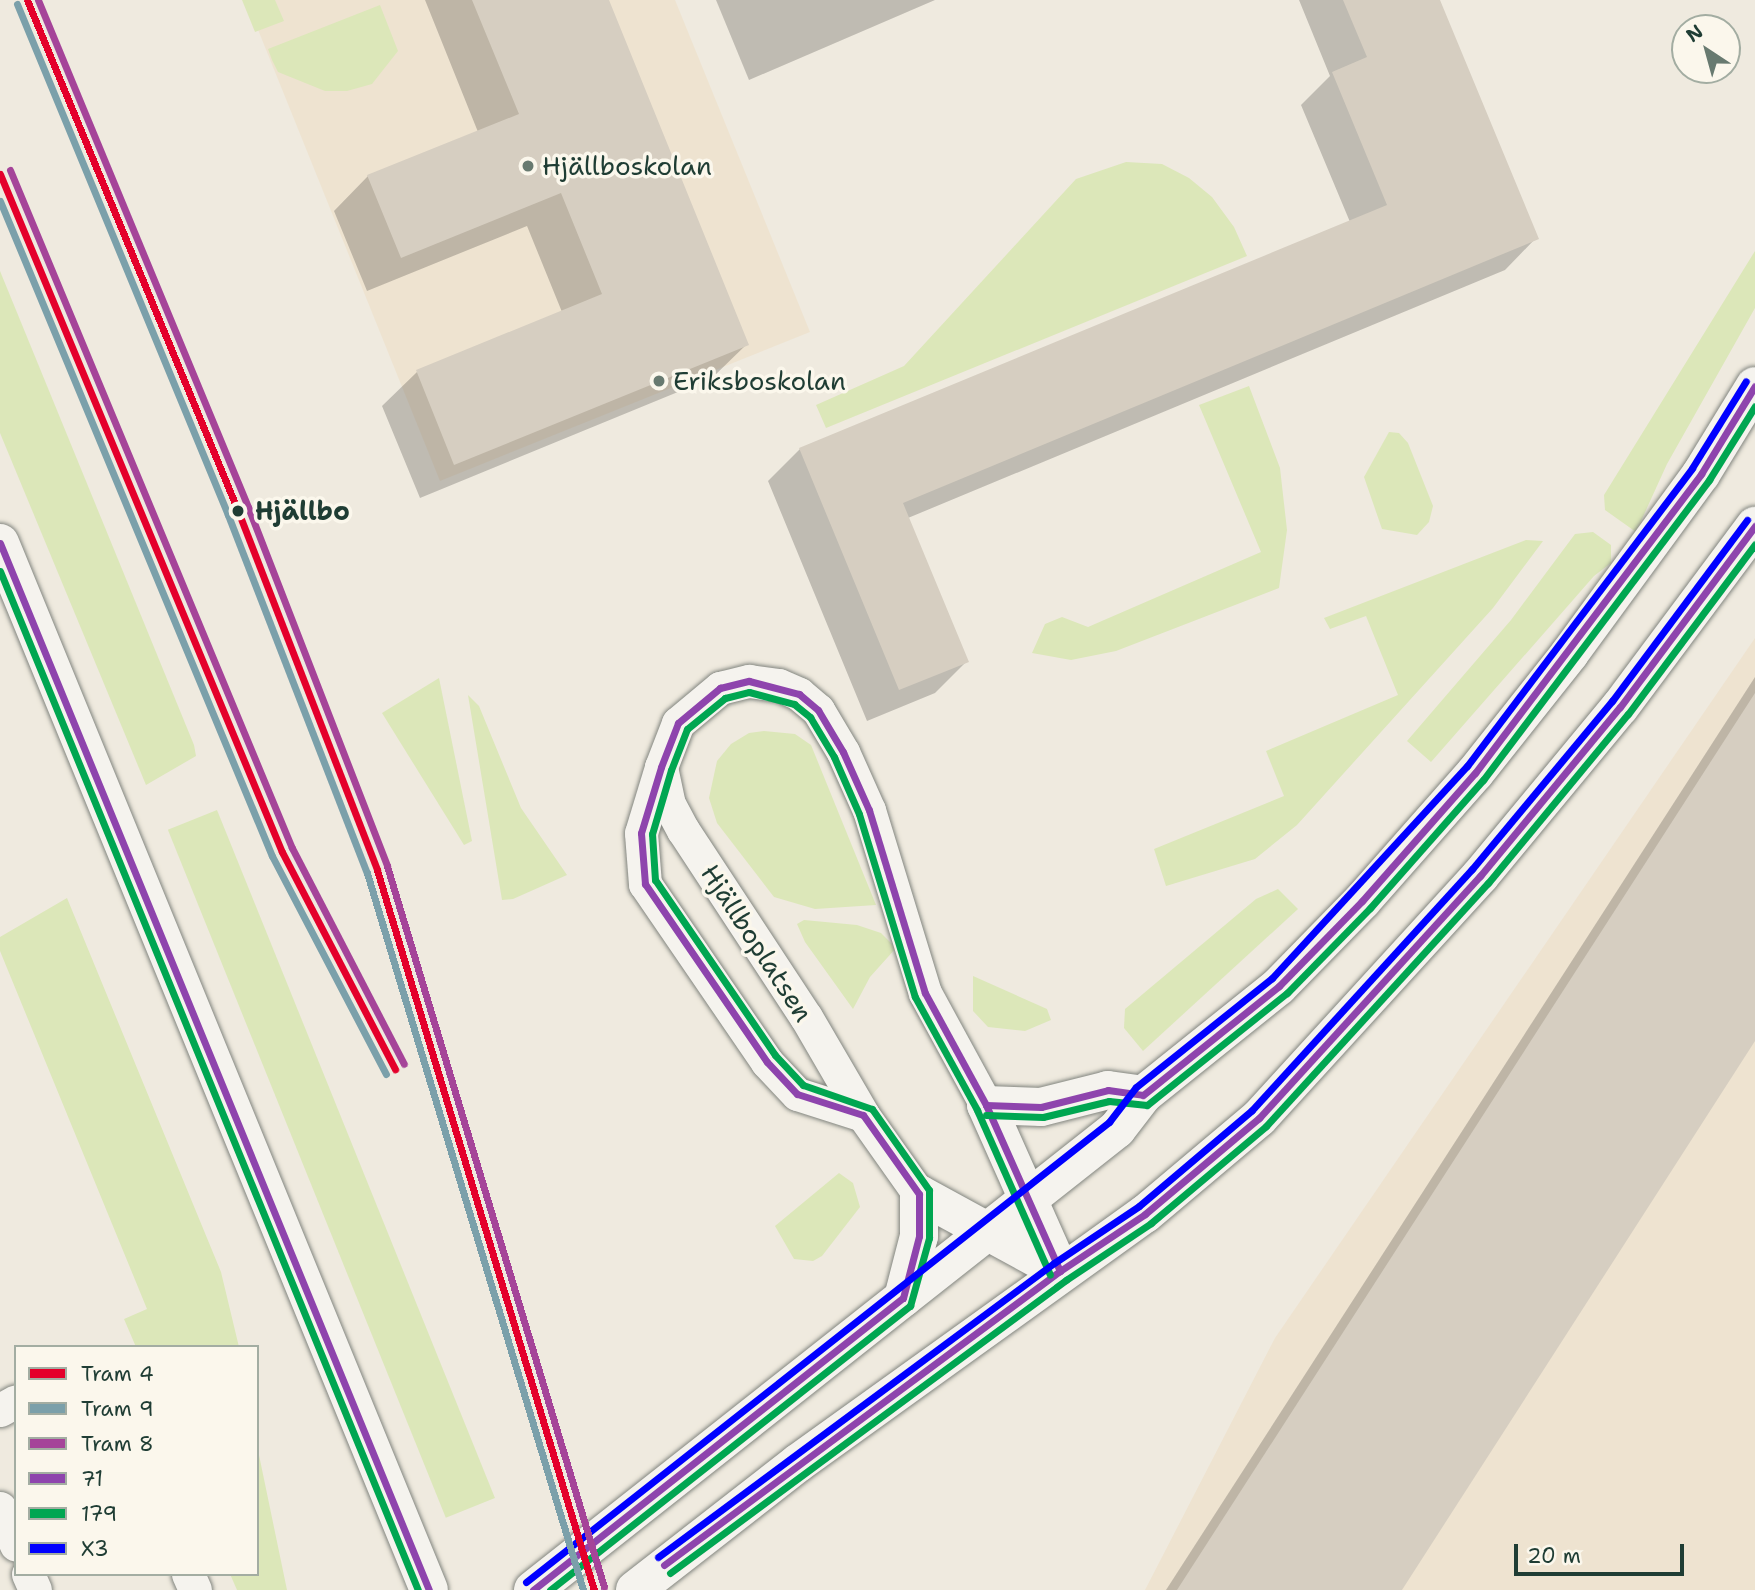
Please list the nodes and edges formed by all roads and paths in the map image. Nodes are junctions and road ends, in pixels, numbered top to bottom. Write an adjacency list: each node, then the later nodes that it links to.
1 (1749, 408): 5 (main road)
2 (1755, 526): 11 (main road)
3 (0, 543): 15 (main road)
4 (661, 767): 6 (lane); 7 (lane, Hjällboplatsen); 7 (lane)
5 (1143, 1095): 6 (main road); 9 (main road)
6 (986, 1105): 9 (main road)
7 (863, 1115): 8 (lane, Hjällboplatsen)
8 (919, 1194): 10 (main road, Hjällboplatsen); 12 (main road)
9 (1028, 1199): 10 (main road); 11 (main road)
10 (987, 1231): 11 (main road, Hjällboplatsen); 12 (main road)
11 (1060, 1271): 17 (main road)
12 (903, 1298): 16 (main road)
13 (0, 1508): 14 (lane)
14 (14, 1540)
15 (429, 1590)
16 (533, 1590)
17 (635, 1590)

